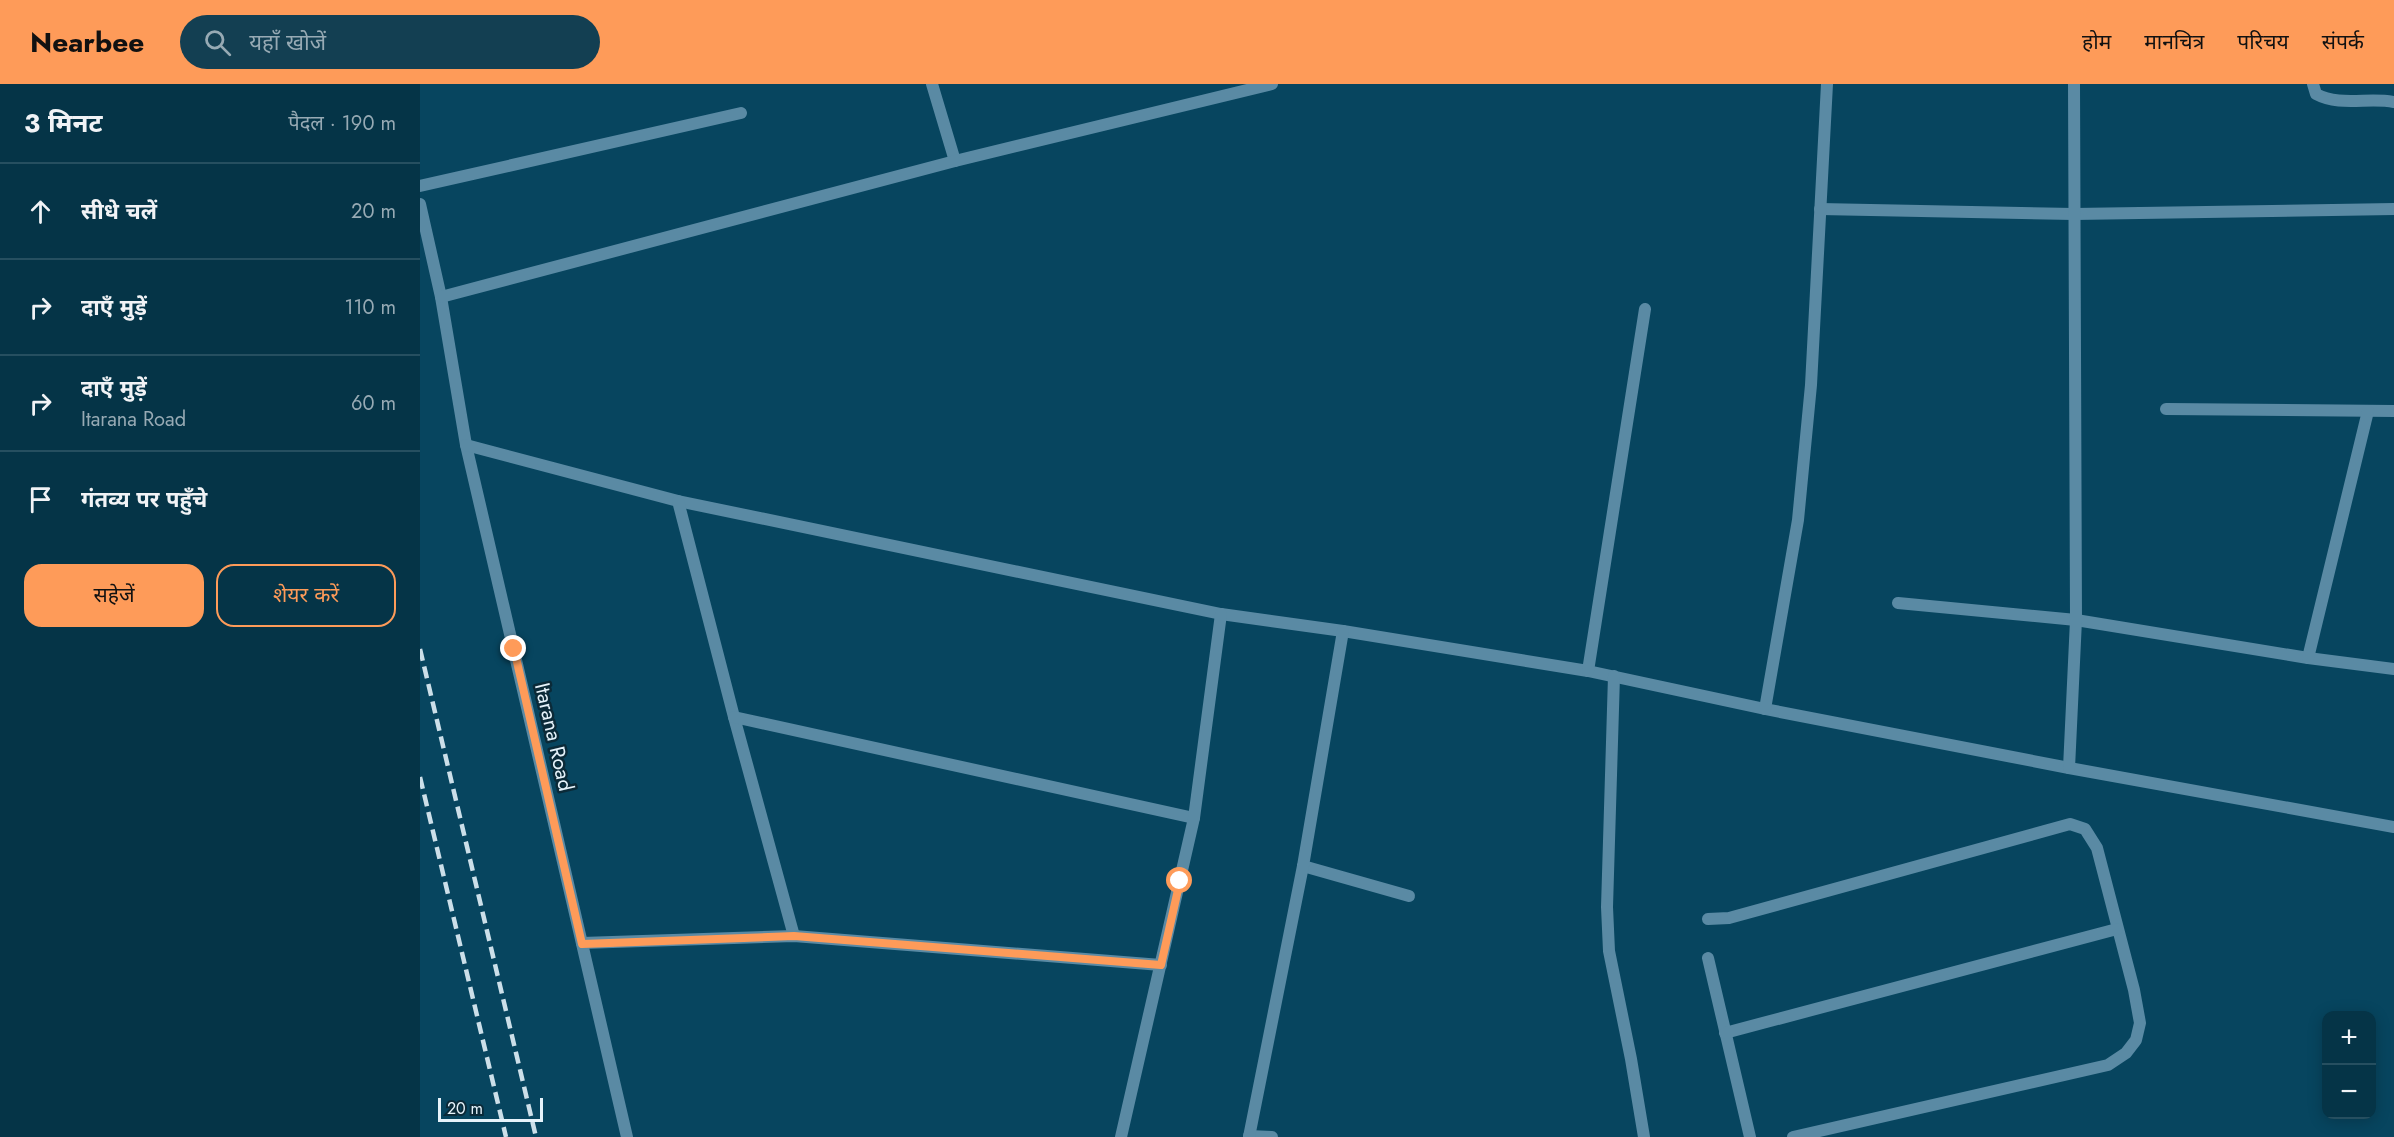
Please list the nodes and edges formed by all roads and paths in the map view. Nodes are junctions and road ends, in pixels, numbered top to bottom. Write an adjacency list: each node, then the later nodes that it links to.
1 (932, 84): 8 (street)
2 (1272, 84): 8 (street)
3 (1827, 84): 11 (street)
4 (2074, 84): 13 (street)
5 (2313, 84): 6 (street)
6 (2394, 102)
7 (741, 113): 9 (street)
8 (955, 161): 14 (street)
9 (420, 186)
10 (420, 204): 14 (street, Itarana Road)
11 (1820, 209): 13 (street); 29 (street)
12 (2394, 209): 13 (street)
13 (2074, 214): 23 (street)
14 (441, 297): 19 (street, Itarana Road)
15 (1645, 309): 27 (street)
16 (2166, 409): 17 (street)
17 (2368, 411): 18 (street); 25 (street)
18 (2394, 411)
19 (466, 445): 20 (street); 39 (street, Itarana Road)
20 (678, 501): 22 (street); 30 (street)
21 (1898, 603): 23 (street)
22 (1221, 614): 24 (street); 32 (street)
23 (2076, 620): 25 (street); 31 (street)
24 (1342, 631): 27 (street); 34 (street)
25 (2308, 658): 26 (street)
26 (2394, 669)
27 (1588, 671): 28 (street)
28 (1614, 676): 29 (street); 47 (street)
29 (1765, 708): 31 (street)
30 (734, 717): 32 (street); 38 (street)
31 (2069, 768): 33 (street)
32 (1194, 818): 41 (street)
33 (2394, 827)
34 (1303, 866): 35 (street); 43 (street)
35 (1409, 896)
36 (1708, 919): 37 (street)
37 (2117, 929): 42 (street); 49 (street)
38 (794, 936): 39 (street); 41 (street)
39 (582, 944): 44 (street, Itarana Road)
40 (1708, 958): 42 (street)
41 (1161, 965): 45 (street)
42 (1725, 1033): 48 (street)
43 (1249, 1136): 46 (street)
44 (627, 1137)
45 (1121, 1137)
46 (1272, 1137)
47 (1644, 1137)
48 (1750, 1137)
49 (1793, 1137)

